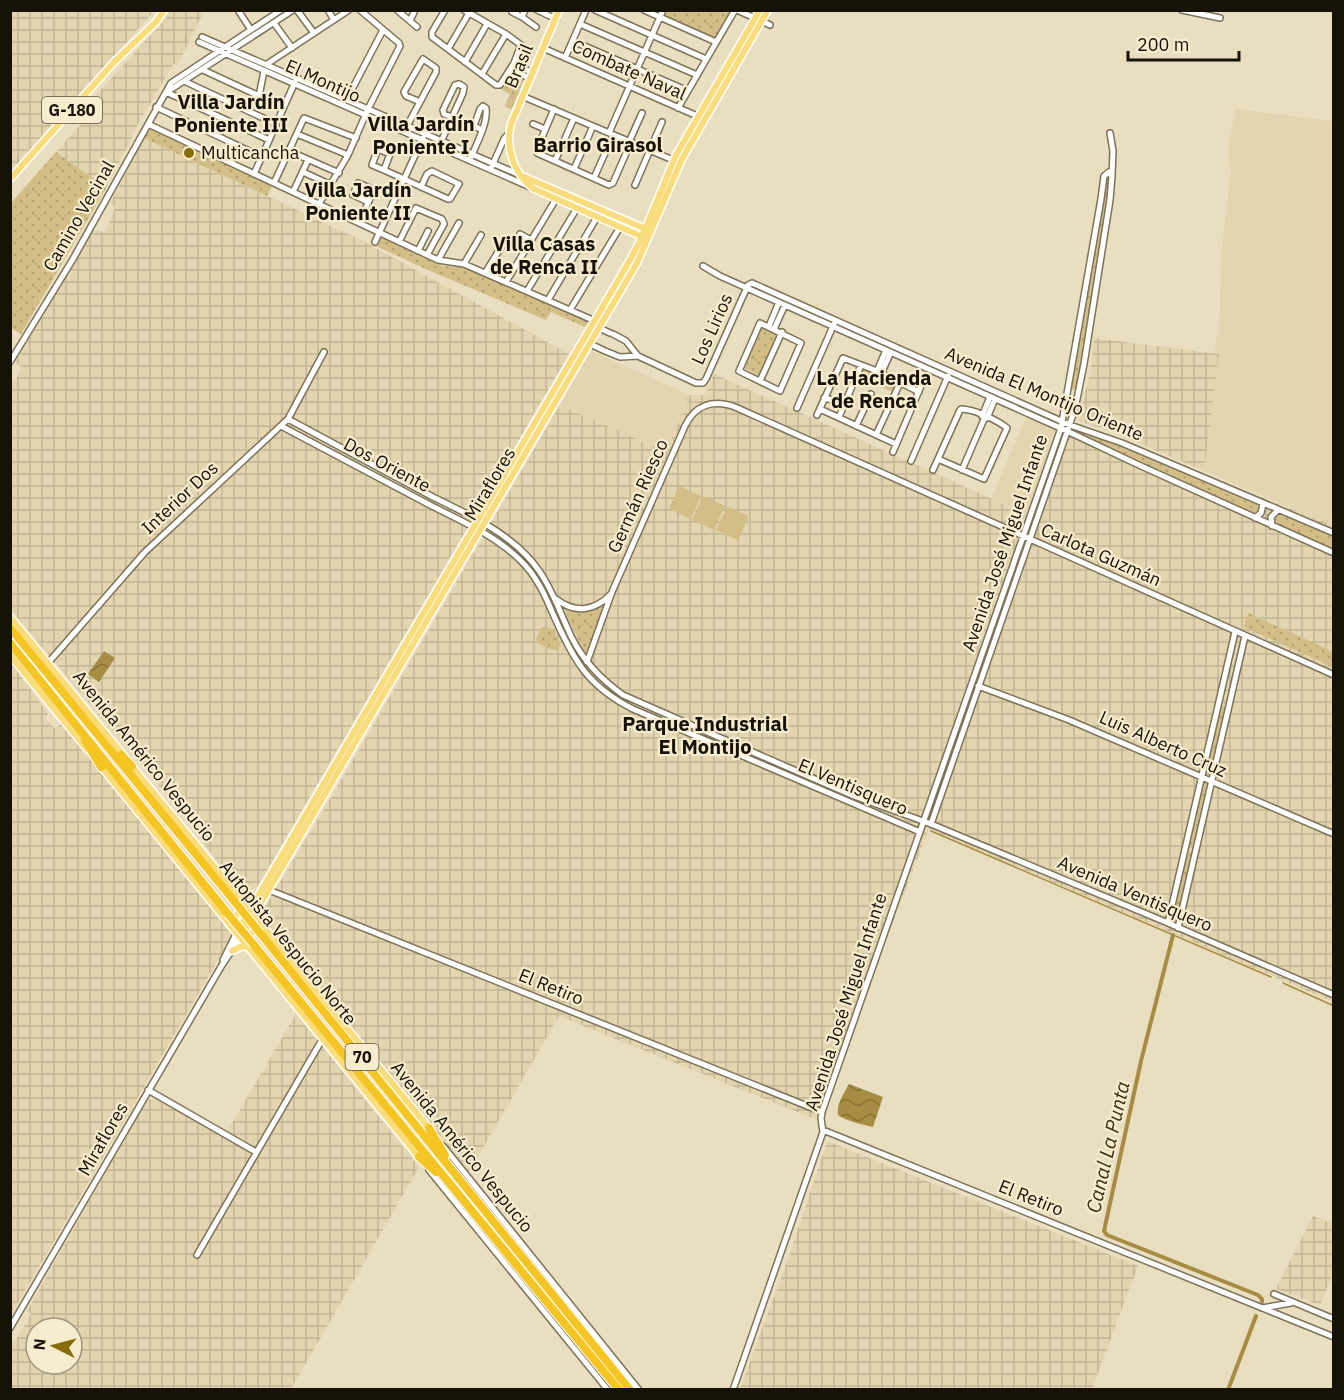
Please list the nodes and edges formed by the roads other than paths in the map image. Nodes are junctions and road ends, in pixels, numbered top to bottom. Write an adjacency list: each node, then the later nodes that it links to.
1 (164, 10): 121 (main road, G-180)
2 (238, 10): 37 (street)
3 (295, 10): 31 (street); 39 (street)
4 (328, 10): 28 (street)
5 (349, 10): 28 (street)
6 (360, 10): 38 (street)
7 (397, 10): 30 (street)
8 (415, 10): 30 (street)
9 (445, 10): 47 (street)
10 (525, 10): 24 (street)
11 (537, 10): 27 (street)
12 (560, 10): 27 (main road, Brasil)
13 (586, 10): 33 (street)
14 (595, 10): 41 (street)
15 (644, 10): 25 (street)
16 (663, 10): 25 (street)
17 (736, 10): 29 (street); 43 (street)
18 (760, 10): 29 (main road, Miraflores)
19 (768, 10): 29 (main road, Miraflores)
20 (1187, 11): 26 (street)
21 (277, 12): 37 (street)
22 (467, 12): 32 (street); 47 (street)
23 (512, 12): 24 (street)
24 (522, 17): 36 (street)
25 (660, 18): 41 (street); 43 (street)
26 (1220, 18)
27 (556, 19): 46 (main road, Brasil)
28 (334, 20): 39 (street)
29 (759, 20): 34 (street); 82 (main road, Miraflores)
30 (410, 21): 35 (street)
31 (274, 23): 45 (street); 48 (street)
32 (488, 24): 40 (street); 54 (street)
33 (580, 24): 42 (street); 50 (street)
34 (771, 25)
35 (417, 27)
36 (536, 27)
37 (252, 30): 44 (street)
38 (383, 30): 71 (street); 76 (street)
39 (314, 33): 45 (street)
40 (506, 34): 56 (street); 60 (street)
41 (652, 35): 50 (street); 53 (street)
42 (573, 41): 52 (street); 57 (street)
43 (716, 42): 53 (street)
44 (226, 47): 48 (street, El Montijo); 49 (street); 49 (street, El Montijo)
45 (292, 48): 55 (street)
46 (543, 48): 52 (street, Combate Naval); 62 (main road, Brasil)
47 (448, 49): 54 (street)
48 (234, 50): 51 (street); 55 (street, El Montijo)
49 (219, 51): 51 (street, El Montijo); 68 (street, Camino Vecinal)
50 (644, 52): 57 (street); 61 (street)
51 (226, 54): 58 (street); 59 (street, El Montijo)
52 (565, 58): 66 (street, Combate Naval)
53 (706, 59): 61 (street)
54 (465, 62): 60 (street)
55 (267, 64): 63 (street, El Montijo)
56 (512, 66): 60 (street); 62 (street)
57 (637, 69): 66 (street); 67 (street)
58 (203, 70): 64 (street); 69 (street)
59 (264, 71): 65 (street, El Montijo); 69 (street)
60 (482, 74)
61 (697, 75): 67 (street)
62 (531, 76): 70 (main road, Brasil)
63 (297, 78): 65 (street); 71 (street, El Montijo)
64 (184, 81): 68 (street); 85 (street)
65 (294, 84): 74 (street); 79 (street, El Montijo)
66 (629, 87): 75 (street, Combate Naval); 96 (street)
67 (688, 91): 75 (street)
68 (166, 92): 73 (street, Camino Vecinal); 99 (street)
69 (259, 96): 74 (street)
70 (522, 96): 77 (street); 93 (main road, Brasil)
71 (347, 99): 76 (street, El Montijo)
72 (420, 102): 72 (street); 87 (street)
73 (156, 107): 84 (street, Camino Vecinal); 106 (street)
74 (284, 108): 85 (street)
75 (678, 108): 82 (street, Combate Naval)
76 (368, 109): 79 (street); 87 (street, El Montijo)
77 (554, 109): 81 (street); 89 (street)
78 (642, 113): 101 (street)
79 (366, 116): 91 (street, El Montijo); 97 (street)
80 (452, 117): 80 (street); 100 (street)
81 (574, 118): 88 (street); 109 (street)
82 (701, 118): 110 (main road, Miraflores)
83 (662, 122): 104 (street)
84 (148, 124): 116 (street); 168 (street, Camino Vecinal)
85 (276, 124): 99 (street)
86 (533, 124): 89 (street)
87 (407, 126): 91 (street); 92 (street, El Montijo)
88 (593, 126): 96 (street); 112 (street)
89 (545, 129): 109 (street)
90 (482, 130): 107 (street)
91 (404, 132): 98 (street, El Montijo)
92 (422, 133): 98 (street); 100 (street, El Montijo)
93 (509, 133): 111 (street, Brasil); 117 (main road)
94 (1110, 133): 118 (street)
95 (297, 134): 97 (street); 103 (street); 105 (street)
96 (611, 134): 101 (street); 120 (street)
97 (356, 138): 105 (street)
98 (420, 139): 102 (street, El Montijo); 119 (street)
99 (269, 140): 106 (street)
100 (441, 141): 102 (street); 107 (street, El Montijo)
101 (630, 142): 104 (street); 120 (street)
102 (438, 147): 107 (street, El Montijo)
103 (289, 151): 108 (street); 122 (street)
104 (650, 151): 110 (street); 124 (street)
105 (348, 155): 115 (street)
106 (262, 157): 116 (street)
107 (471, 158): 111 (street, El Montijo)
108 (308, 160): 114 (street); 115 (street)
109 (555, 161): 112 (street)
110 (677, 162): 136 (main road, Miraflores)
111 (491, 167): 117 (street, El Montijo); 126 (street, El Montijo)
112 (574, 169): 120 (street)
113 (384, 170): 119 (street)
114 (303, 172): 123 (street); 127 (street)
115 (339, 173): 123 (street)
116 (254, 174): 122 (street)
117 (521, 175): 126 (main road, El Montijo); 136 (main road, El Montijo)
118 (1112, 175): 175 (street, Avenida José Miguel Infante); 176 (street, Avenida José Miguel Infante)
119 (403, 178): 125 (street); 138 (street)
120 (594, 178)
121 (10, 179)
122 (274, 183): 127 (street)
123 (331, 185): 130 (street)
124 (635, 185)
125 (421, 187): 125 (street)
126 (534, 189): 128 (main road, El Montijo)
127 (293, 192): 130 (street)
128 (556, 199): 131 (main road, El Montijo); 142 (street)
129 (368, 202): 129 (street); 133 (street)
130 (319, 204): 133 (street)
131 (577, 208): 132 (main road, El Montijo); 155 (street)
132 (597, 217): 135 (main road, El Montijo); 156 (street)
133 (359, 223): 138 (street)
134 (459, 223): 148 (street)
135 (620, 227): 141 (main road, El Montijo); 158 (street)
136 (648, 230): 141 (main road, Miraflores)
137 (428, 231): 146 (street)
138 (379, 232): 143 (street); 144 (street)
139 (520, 234): 142 (street)
140 (481, 235): 150 (street)
141 (645, 238): 149 (main road, Miraflores)
142 (531, 240): 153 (street)
143 (375, 242)
144 (399, 242): 146 (street); 147 (street)
145 (502, 244): 152 (street)
146 (418, 251): 147 (street)
147 (427, 255): 148 (street)
148 (438, 260): 150 (street)
149 (633, 261): 159 (main road, Miraflores); 161 (main road, Miraflores)
150 (464, 264): 152 (street)
151 (703, 266): 154 (street)
152 (485, 273): 153 (street)
153 (506, 282): 155 (street)
154 (747, 288): 157 (street); 160 (street, Avenida El Montijo Oriente); 167 (street, Los Lirios)
155 (527, 291): 156 (street)
156 (548, 300): 158 (street)
157 (782, 304): 160 (street); 162 (street)
158 (570, 310): 159 (street)
159 (595, 321): 188 (main road, Miraflores)
160 (835, 323): 165 (street); 170 (street, Avenida El Montijo Oriente); 181 (street)
161 (599, 328): 164 (main road, Miraflores); 167 (street)
162 (772, 328): 163 (street); 173 (street)
163 (782, 332): 173 (street); 173 (street)
164 (590, 344): 167 (street); 190 (main road, Miraflores)
165 (889, 351): 171 (street); 172 (street)
166 (324, 352): 187 (street, Interior Dos)
167 (638, 356)
168 (10, 362)
169 (861, 365): 171 (street); 178 (street); 180 (street)
170 (950, 372): 172 (street); 189 (street, Avenida El Montijo Oriente)
171 (879, 373): 174 (street)
172 (947, 378): 179 (street); 199 (street)
173 (760, 381)
174 (900, 383): 195 (street); 196 (street)
175 (1068, 388): 176 (street); 189 (street, Avenida José Miguel Infante)
176 (1079, 390): 193 (street, Avenida José Miguel Infante)
177 (871, 394): 192 (street)
178 (824, 398): 180 (street); 182 (street)
179 (993, 398): 186 (street); 194 (street)
180 (845, 403): 185 (street)
181 (797, 408)
182 (820, 409): 184 (street); 185 (street)
183 (692, 414): 210 (street, Carlota Guzmán); 214 (street, Germán Riesco)
184 (817, 415)
185 (838, 417): 192 (street)
186 (985, 417): 198 (street); 201 (street); 201 (street)
187 (288, 419): 191 (street, Interior Dos); 205 (street, Dos Oriente)
188 (537, 419): 190 (main road); 205 (main road, Miraflores)
189 (1063, 422): 193 (street, Avenida El Montijo Oriente); 194 (street, Avenida José Miguel Infante)
190 (544, 424): 205 (main road, Miraflores)
191 (281, 426): 207 (street, Dos Oriente); 226 (street, Interior Dos)
192 (856, 426): 195 (street)
193 (1069, 428): 194 (street); 202 (street, Avenida El Montijo Oriente); 204 (street); 212 (street, Avenida José Miguel Infante)
194 (1061, 429): 210 (street, Avenida José Miguel Infante)
195 (876, 435): 196 (street)
196 (896, 444): 197 (street)
197 (893, 452)
198 (938, 459): 200 (street); 201 (street)
199 (911, 461)
200 (933, 470)
201 (962, 470)
202 (1263, 504): 203 (street, Avenida El Montijo Oriente); 204 (street)
203 (1277, 510): 206 (street); 209 (street, Avenida El Montijo Oriente)
204 (1255, 518): 206 (street)
205 (481, 522): 207 (main road, Miraflores); 208 (street, El Ventisquero)
206 (1272, 526): 213 (street)
207 (476, 530): 211 (street, El Ventisquero); 215 (main road, Miraflores)
208 (495, 530): 211 (street); 216 (street, El Ventisquero)
209 (1334, 533)
210 (1023, 536): 212 (street, Carlota Guzmán); 217 (street, Avenida José Miguel Infante)
211 (490, 538): 233 (street, El Ventisquero)
212 (1030, 539): 218 (street, Avenida José Miguel Infante); 221 (street, Carlota Guzmán)
213 (1334, 553)
214 (612, 592): 216 (street); 225 (street, Germán Riesco)
215 (438, 595): 250 (main road, Miraflores); 252 (main road, Miraflores)
216 (554, 597): 225 (street, El Ventisquero)
217 (1002, 598): 218 (street); 240 (street, Avenida José Miguel Infante)
218 (1008, 601): 228 (street, Avenida José Miguel Infante)
219 (10, 617): 226 (main road, Avenida Américo Vespucio)
220 (10, 628): 232 (highway, Autopista Vespucio Norte / 70)
221 (1235, 632): 222 (street, Carlota Guzmán); 229 (street)
222 (1245, 636): 227 (street, Carlota Guzmán); 230 (street)
223 (10, 643): 232 (highway, Autopista Vespucio Norte / 70)
224 (10, 655): 235 (main road)
225 (587, 662): 231 (street, El Ventisquero)
226 (48, 663): 234 (main road, Avenida Américo Vespucio)
227 (1334, 675)
228 (978, 686): 238 (street, Luis Alberto Cruz); 241 (street, Avenida José Miguel Infante)
229 (1219, 703): 230 (street); 238 (street)
230 (1229, 705): 239 (street)
231 (667, 716): 233 (street); 236 (street, El Ventisquero)
232 (79, 720): 234 (highway); 235 (highway); 251 (highway, Autopista Vespucio Norte / 70); 254 (highway, Autopista Vespucio Norte / 70)
233 (664, 723): 237 (street, El Ventisquero)
234 (132, 766): 251 (main road, Avenida Américo Vespucio)
235 (101, 767): 254 (main road)
236 (787, 768): 237 (street); 242 (street, El Ventisquero)
237 (784, 774): 245 (street, El Ventisquero)
238 (1201, 777): 239 (street, Luis Alberto Cruz); 248 (street)
239 (1212, 782): 247 (street, Luis Alberto Cruz); 249 (street)
240 (932, 796): 241 (street); 243 (street, Avenida José Miguel Infante)
241 (939, 799): 244 (street, Avenida José Miguel Infante)
242 (906, 816): 243 (street, El Ventisquero); 245 (street)
243 (923, 822): 244 (street, Avenida Ventisquero); 246 (street, Avenida José Miguel Infante)
244 (931, 824): 255 (street, Avenida Ventisquero)
245 (902, 825): 246 (street, El Ventisquero)
246 (920, 832): 265 (street, Avenida José Miguel Infante)
247 (1334, 834)
248 (1185, 850): 249 (street); 255 (street)
249 (1195, 853): 257 (street)
250 (269, 890): 252 (main road, Miraflores); 265 (street, El Retiro)
251 (238, 900): 252 (main road); 253 (main road, Avenida Américo Vespucio); 254 (main road); 270 (highway, Autopista Vespucio Norte / 70, bridge)
252 (258, 900): 253 (main road, Miraflores); 256 (main road)
253 (251, 912): 256 (main road, Avenida Américo Vespucio); 258 (main road, Miraflores)
254 (228, 918): 258 (main road); 259 (highway, Autopista Vespucio Norte / 70, bridge)
255 (1168, 923): 257 (street, Avenida Ventisquero)
256 (261, 924): 259 (main road); 266 (main road, Avenida Américo Vespucio)
257 (1178, 928): 262 (street, Avenida Ventisquero)
258 (239, 934): 259 (main road); 260 (street, Miraflores); 261 (street, Miraflores)
259 (251, 946): 260 (main road); 263 (main road); 271 (highway, Autopista Vespucio Norte / 70)
260 (232, 951): 261 (street, Miraflores)
261 (222, 965): 264 (street, Miraflores)
262 (1334, 995)
263 (322, 1038): 268 (street); 269 (main road)
264 (148, 1090): 268 (street); 277 (street, Miraflores)
265 (822, 1112): 267 (street, Avenida José Miguel Infante)
266 (429, 1128): 270 (highway); 281 (street, Avenida Américo Vespucio)
267 (824, 1130): 275 (street, El Retiro); 282 (street, Avenida José Miguel Infante)
268 (256, 1152): 272 (street)
269 (419, 1157): 271 (highway); 279 (street)
270 (462, 1182): 280 (highway, Autopista Vespucio Norte / 70)
271 (454, 1188): 279 (highway, Autopista Vespucio Norte / 70)
272 (197, 1255)
273 (1274, 1294): 274 (street)
274 (1295, 1303): 275 (street); 276 (street)
275 (1261, 1308): 278 (street, El Retiro)
276 (1334, 1319)
277 (10, 1328)
278 (1332, 1335)
279 (614, 1388)
280 (630, 1389)
281 (639, 1389)
282 (733, 1389)

